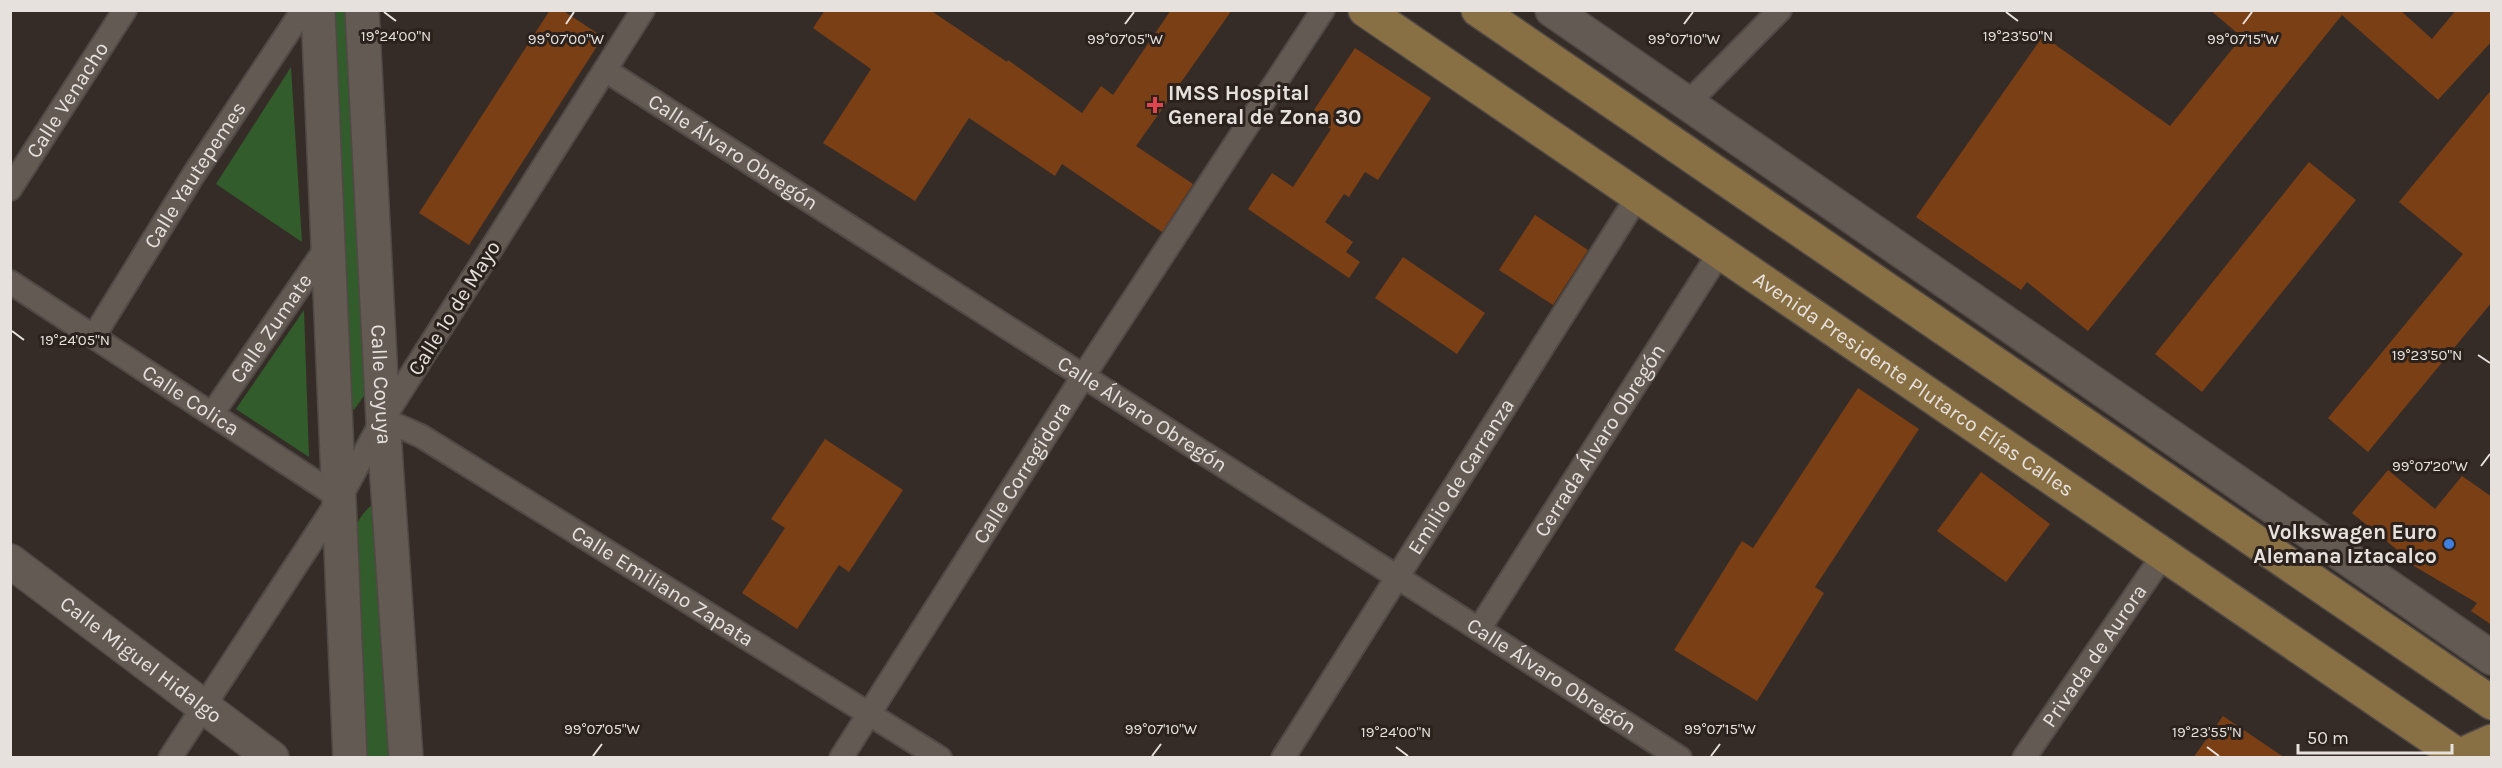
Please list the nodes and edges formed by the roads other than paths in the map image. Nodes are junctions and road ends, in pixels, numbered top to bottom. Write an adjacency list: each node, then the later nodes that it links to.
1 (125, 10): 12 (street, Calle Venacho)
2 (362, 10): 20 (main road, Calle Coyuya)
3 (643, 10): 10 (street, Calle 1º de Mayo)
4 (1323, 10): 18 (street, Calle Corregidora)
5 (1365, 10): 13 (main road, Avenida Presidente Plutarco Elías Calles)
6 (1478, 10): 27 (main road)
7 (1552, 10): 11 (main road)
8 (1780, 10): 11 (street)
9 (306, 16): 14 (main road); 17 (street, Calle Yautepemes)
10 (605, 70): 18 (street, Calle Álvaro Obregón); 20 (street, Calle 1º de Mayo)
11 (1687, 104): 26 (main road)
12 (10, 189)
13 (1638, 196): 15 (main road, Avenida Presidente Plutarco Elías Calles); 24 (street, Emilio de Carranza)
14 (329, 244): 19 (street, Calle Zumate); 21 (main road)
15 (1720, 252): 22 (main road, Avenida Presidente Plutarco Elías Calles); 25 (street, Cerrada Álvaro Obregón)
16 (10, 282): 17 (street, Calle Colica)
17 (94, 336): 19 (street, Calle Colica)
18 (1084, 375): 24 (street, Calle Álvaro Obregón); 29 (street, Calle Corregidora)
19 (212, 414): 21 (street, Calle Colica)
20 (383, 419): 21 (street, Calle 1º de Mayo); 29 (street, Calle Emiliano Zapata); 35 (main road, Calle Coyuya)
21 (340, 498): 28 (street, Calle 1º de Mayo); 34 (main road)
22 (2164, 554): 31 (main road, Avenida Presidente Plutarco Elías Calles); 40 (street, Privada de Aurora)
23 (10, 561): 28 (main road, Calle Miguel Hidalgo)
24 (1396, 576): 25 (street, Calle Álvaro Obregón); 38 (street, Emilio de Carranza)
25 (1479, 629): 39 (street, Calle Álvaro Obregón)
26 (2492, 658)
27 (2492, 703)
28 (204, 706): 32 (street, Calle 1º de Mayo); 33 (main road, Calle Miguel Hidalgo)
29 (870, 712): 36 (street, Calle Corregidora); 37 (street, Calle Emiliano Zapata)
30 (2492, 741): 31 (main road)
31 (2458, 757)
32 (170, 758)
33 (272, 758)
34 (350, 758)
35 (406, 758)
36 (841, 758)
37 (940, 758)
38 (1282, 758)
39 (1680, 758)
40 (2024, 758)

